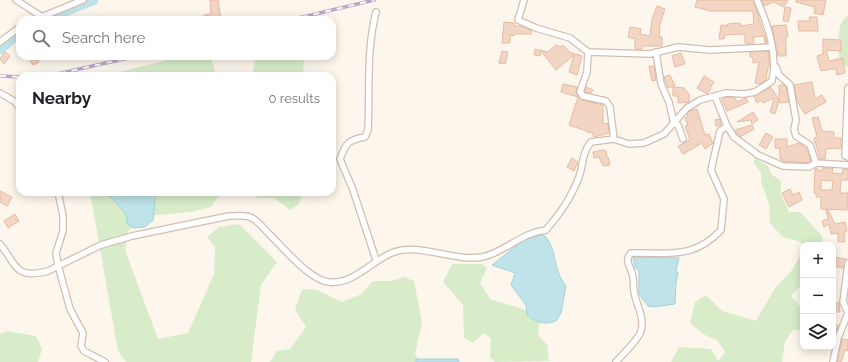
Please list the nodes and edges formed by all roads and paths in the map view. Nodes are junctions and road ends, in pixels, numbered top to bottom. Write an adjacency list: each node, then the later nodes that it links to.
1 (16, 0): 6 (street)
2 (82, 0): 6 (street)
3 (524, 0): 10 (street)
4 (758, 0): 9 (street)
5 (376, 12): 26 (street)
6 (41, 16)
7 (16, 30): 8 (street)
8 (0, 42)
9 (772, 47): 11 (street); 12 (street)
10 (588, 52): 11 (street); 19 (street)
11 (656, 52): 17 (street)
12 (776, 67): 15 (street); 22 (street)
13 (848, 88): 21 (street)
14 (0, 93): 16 (street)
15 (715, 96): 17 (street); 18 (street)
16 (16, 103)
17 (674, 123): 19 (street); 20 (street)
18 (727, 126): 22 (street); 31 (street)
19 (614, 139): 26 (street)
20 (683, 139)
21 (848, 157)
22 (816, 164): 23 (street)
23 (848, 165)
24 (59, 196): 28 (street)
25 (0, 244): 28 (street)
26 (376, 260): 28 (street)
27 (848, 263): 29 (street)
28 (58, 265): 30 (street)
29 (848, 267): 32 (street)
30 (105, 362)
31 (616, 362)
32 (833, 362)

